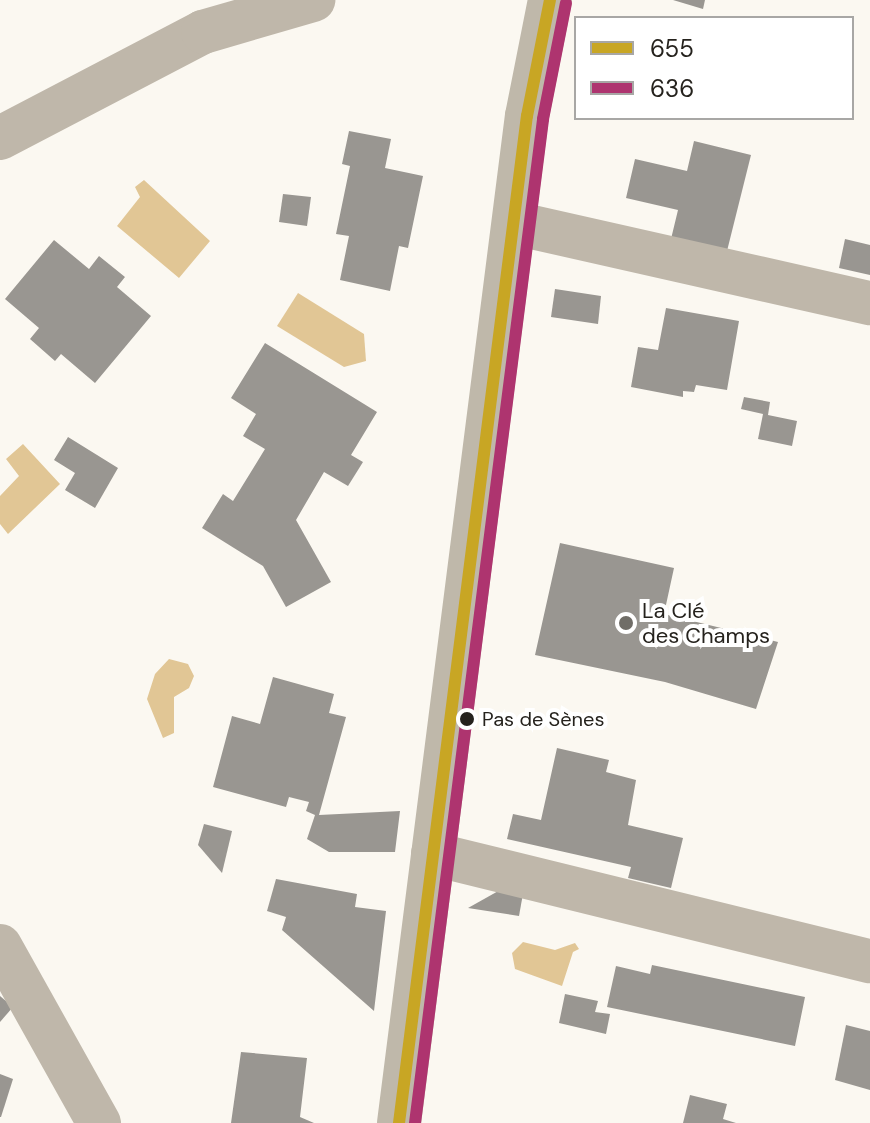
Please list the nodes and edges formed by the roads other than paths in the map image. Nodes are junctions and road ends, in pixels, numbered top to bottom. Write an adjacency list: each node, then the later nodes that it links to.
1 (313, 0): 3 (street)
2 (550, 0): 4 (main road)
3 (0, 138)
4 (514, 223): 5 (street); 6 (main road)
5 (870, 303)
6 (433, 854): 8 (street); 10 (main road)
7 (0, 946): 9 (street)
8 (870, 961)
9 (99, 1123)
10 (399, 1123)

